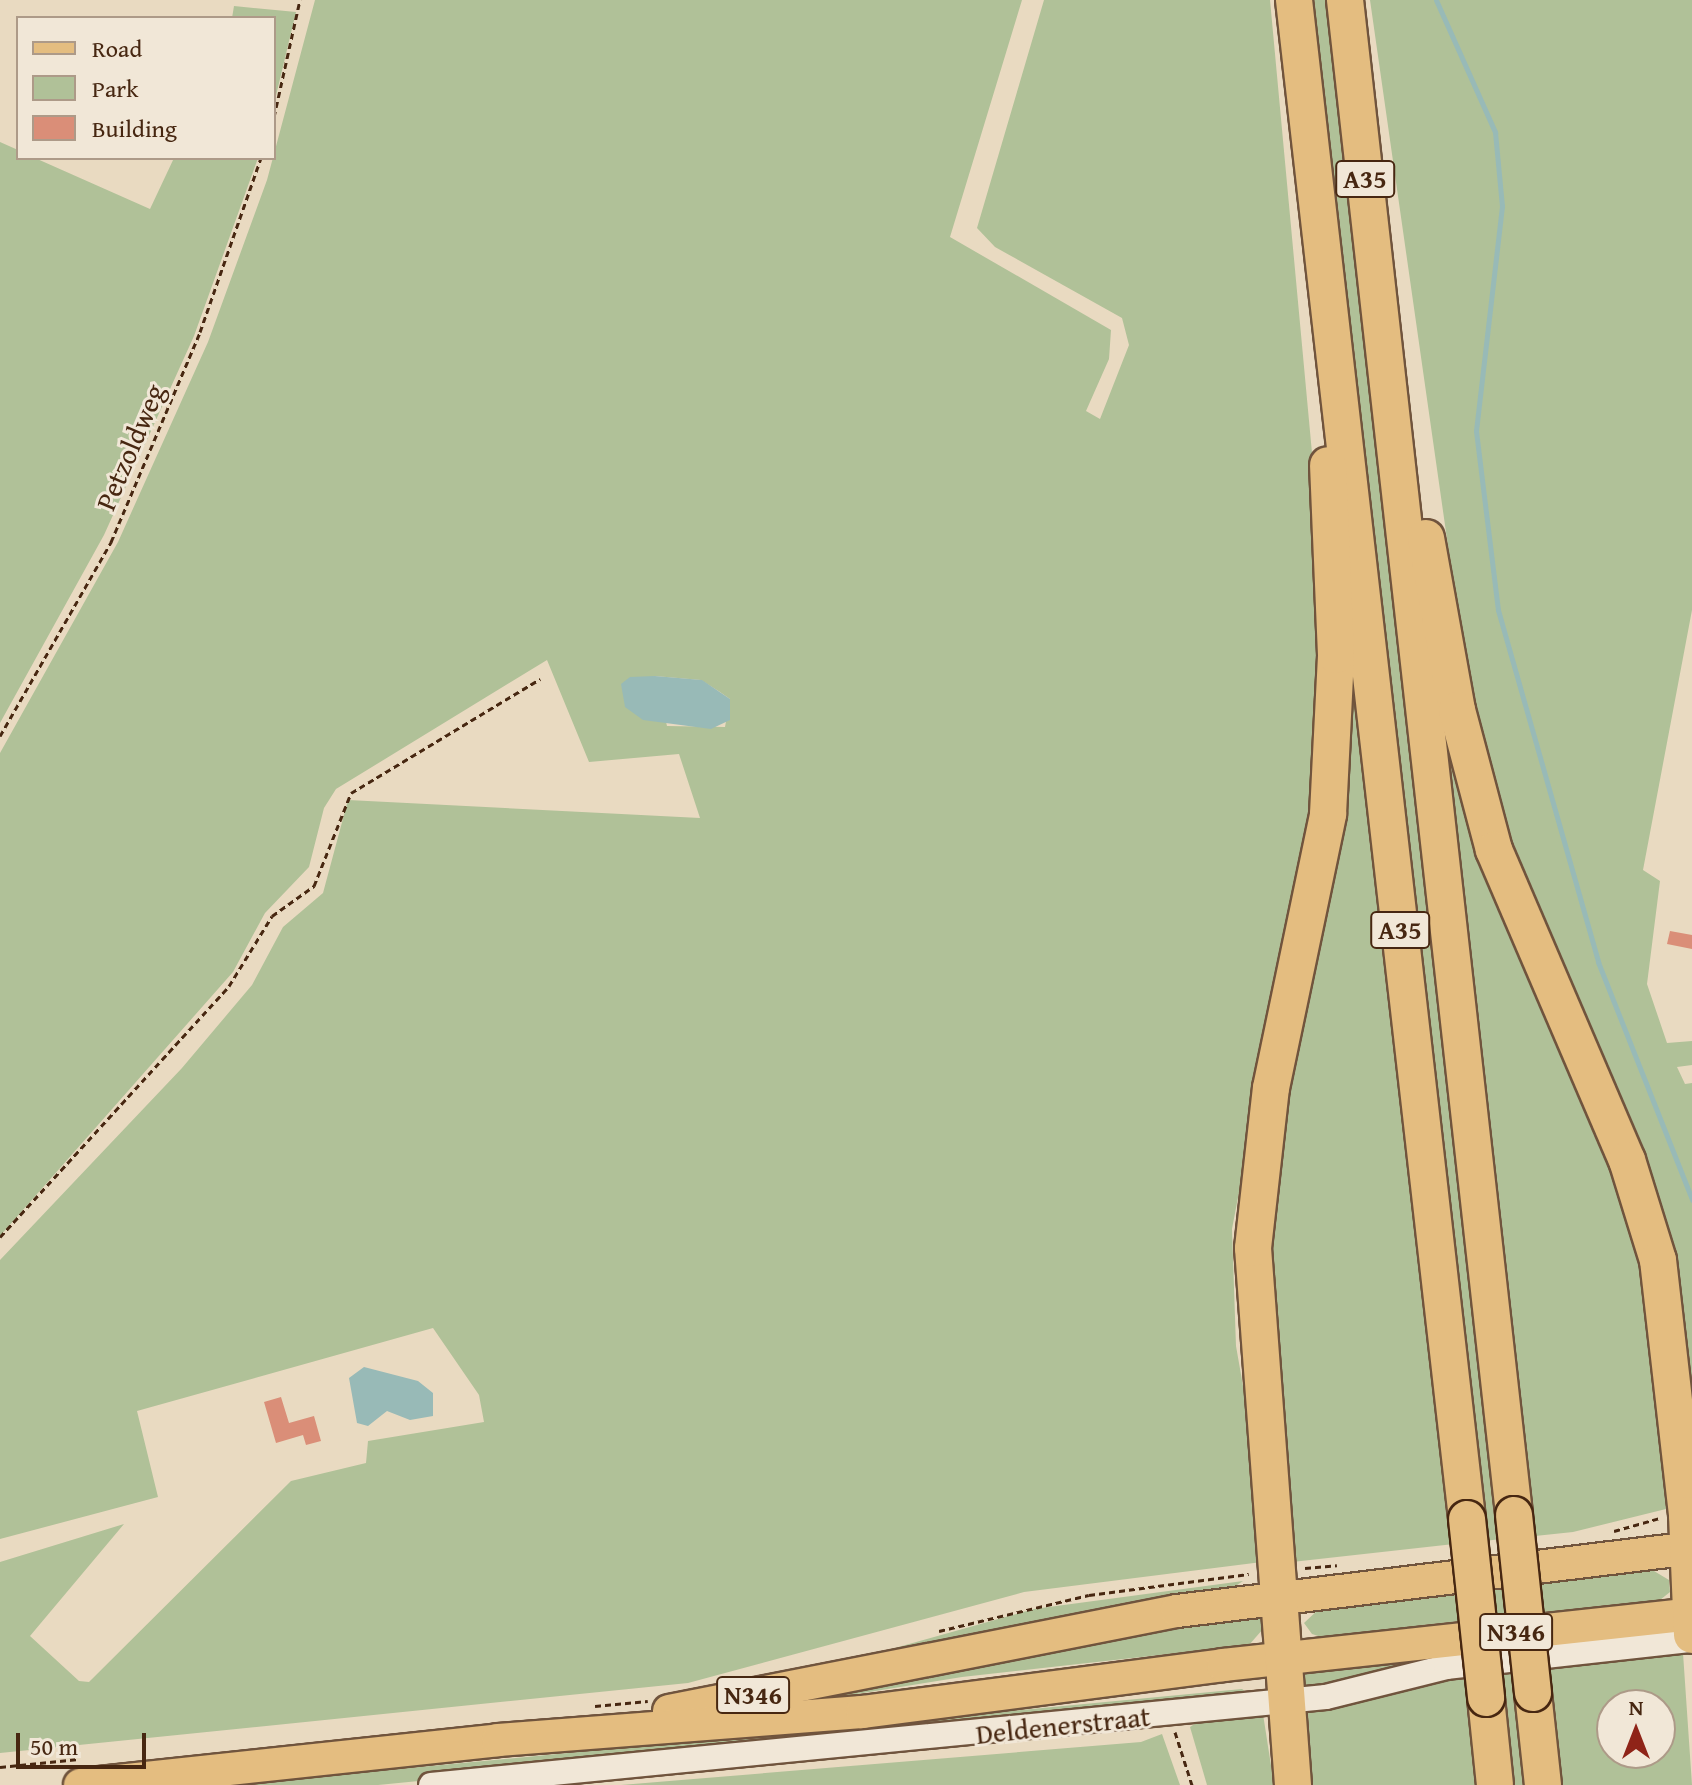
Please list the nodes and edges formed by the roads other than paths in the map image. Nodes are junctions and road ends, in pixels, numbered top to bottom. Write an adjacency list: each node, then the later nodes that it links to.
1 (1294, 0): 3 (highway, A35)
2 (1345, 0): 4 (highway, A35)
3 (1334, 340): 6 (highway, A35); 14 (highway, A35, bridge)
4 (1385, 358): 5 (highway, A35); 15 (highway, A35, bridge)
5 (1691, 1548): 6 (main road, Deldenerstraat / N346); 7 (highway, A35)
6 (1281, 1596): 8 (highway, A35); 10 (main road, Deldenerstraat / N346)
7 (1692, 1626): 8 (main road, Deldenerstraat / N346); 9 (street, Deldenerstraat)
8 (1279, 1658): 9 (highway, A35); 10 (main road, Deldenerstraat / N346)
9 (1283, 1701): 12 (street, Deldenerstraat); 13 (highway, A35)
10 (498, 1740): 11 (main road, Deldenerstraat / N346)
11 (80, 1785)
12 (431, 1785)
13 (1293, 1785)
14 (1495, 1785)
15 (1543, 1785)

